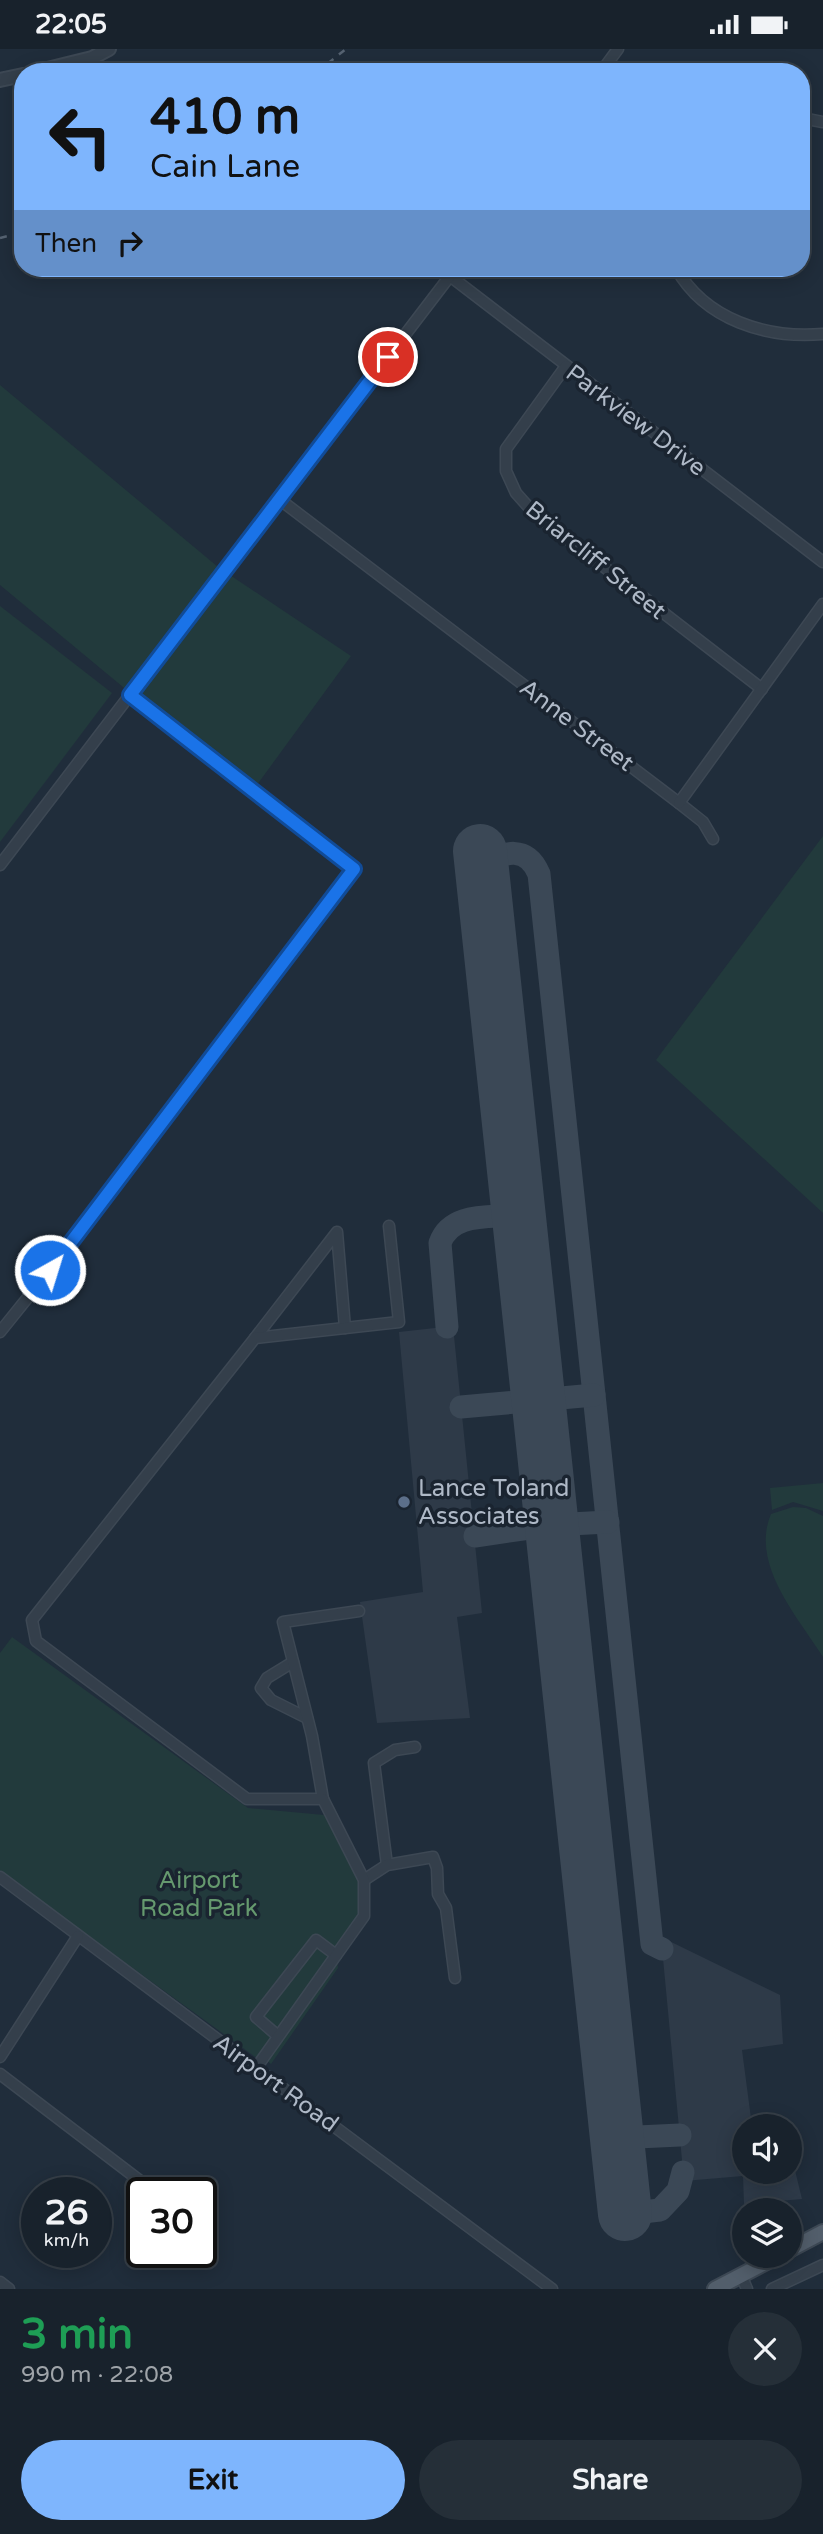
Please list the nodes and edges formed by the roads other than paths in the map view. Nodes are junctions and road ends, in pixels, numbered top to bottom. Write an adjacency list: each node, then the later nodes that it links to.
1 (109, 49): 2 (street)
2 (91, 53): 3 (street)
3 (62, 63)
4 (449, 277): 9 (street)
5 (459, 277): 8 (street, Parkview Drive)
6 (682, 277): 7 (street)
7 (823, 334)
8 (566, 366): 10 (street, Parkview Drive); 12 (street, Briarcliff Street)
9 (279, 499): 13 (street); 14 (street, Anne Street)
10 (823, 562)
11 (823, 604): 12 (street)
12 (762, 689): 14 (street)
13 (130, 695): 16 (street); 19 (street)
14 (679, 803): 15 (street, Anne Street)
15 (713, 839)
16 (0, 865)
17 (389, 1226): 18 (street)
18 (345, 1328): 20 (street); 20 (street)
19 (0, 1332)
20 (255, 1338): 25 (street)
21 (359, 1611): 22 (street)
22 (293, 1662): 23 (street); 23 (street)
23 (307, 1718): 25 (street)
24 (415, 1747): 26 (street)
25 (323, 1799): 28 (street)
26 (387, 1865): 28 (street); 31 (street)
27 (0, 1877): 29 (street, Airport Road)
28 (364, 1880): 30 (street)
29 (78, 1936): 33 (street); 34 (street, Airport Road)
30 (336, 1955): 32 (street); 32 (street)
31 (455, 1978)
32 (278, 2036): 34 (street)
33 (0, 2057)
34 (256, 2068): 44 (street, Airport Road)
35 (0, 2074): 36 (street)
36 (135, 2177)
37 (823, 2232): 38 (main road)
38 (802, 2243)
39 (823, 2265): 46 (street)
40 (762, 2268): 42 (main road)
41 (0, 2282): 43 (street)
42 (744, 2282): 45 (main road)
43 (9, 2289)
44 (552, 2289)
45 (715, 2289)
46 (772, 2289)

